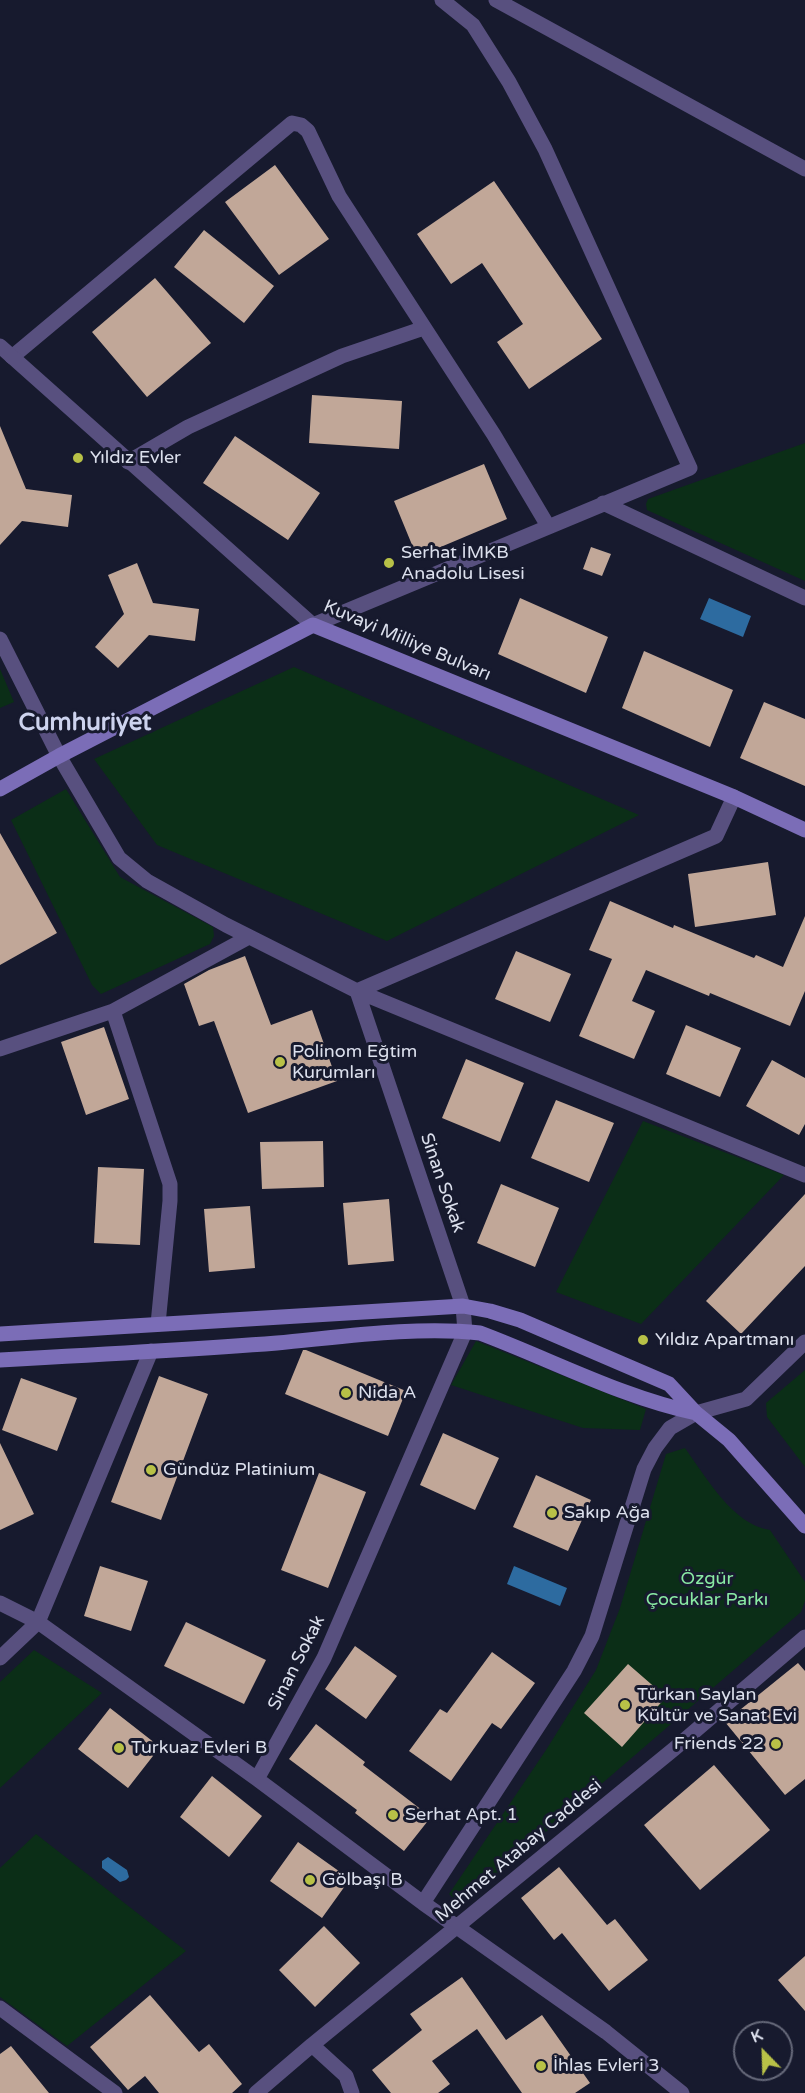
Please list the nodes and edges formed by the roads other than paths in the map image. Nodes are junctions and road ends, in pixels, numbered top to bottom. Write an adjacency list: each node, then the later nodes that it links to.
1 (442, 0): 8 (street)
2 (496, 0): 3 (street)
3 (805, 169)
4 (424, 328): 6 (street); 7 (street); 9 (street)
5 (0, 346): 6 (street, Kuvayi Milliye Bulvarı)
6 (12, 357): 7 (street, Kuvayi Milliye Bulvarı)
7 (128, 462): 11 (street, Kuvayi Milliye Bulvarı)
8 (603, 503): 9 (street); 10 (street)
9 (548, 526): 11 (street)
10 (805, 598)
11 (313, 625): 13 (main road); 15 (main road, Kuvayi Milliye Bulvarı)
12 (0, 639): 13 (street)
13 (59, 756): 14 (main road); 17 (street)
14 (0, 789)
15 (734, 797): 16 (main road, Kuvayi Milliye Bulvarı); 18 (street)
16 (805, 830)
17 (249, 937): 18 (street); 19 (street)
18 (357, 991): 21 (street); 22 (street, Sinan Sokak)
19 (113, 1011): 20 (street); 23 (street)
20 (0, 1049)
21 (805, 1174)
22 (463, 1306): 23 (main road); 24 (street, Sinan Sokak); 29 (main road)
23 (158, 1324): 25 (main road)
24 (465, 1332): 27 (main road); 29 (main road); 35 (street, Sinan Sokak)
25 (0, 1334)
26 (805, 1342): 29 (street)
27 (151, 1351): 28 (main road); 32 (street)
28 (0, 1360)
29 (696, 1413): 30 (main road); 36 (street)
30 (805, 1526)
31 (0, 1604): 32 (street)
32 (38, 1622): 34 (street); 35 (street)
33 (805, 1637): 37 (street, Mehmet Atabay Caddesi)
34 (0, 1658)
35 (257, 1779): 36 (street)
36 (423, 1903): 37 (street)
37 (457, 1928): 39 (street, Mehmet Atabay Caddesi); 43 (street)
38 (0, 2008): 40 (street)
39 (312, 2045): 41 (street, Mehmet Atabay Caddesi); 42 (street)
40 (115, 2093)
41 (256, 2093)
42 (352, 2093)
43 (682, 2093)

